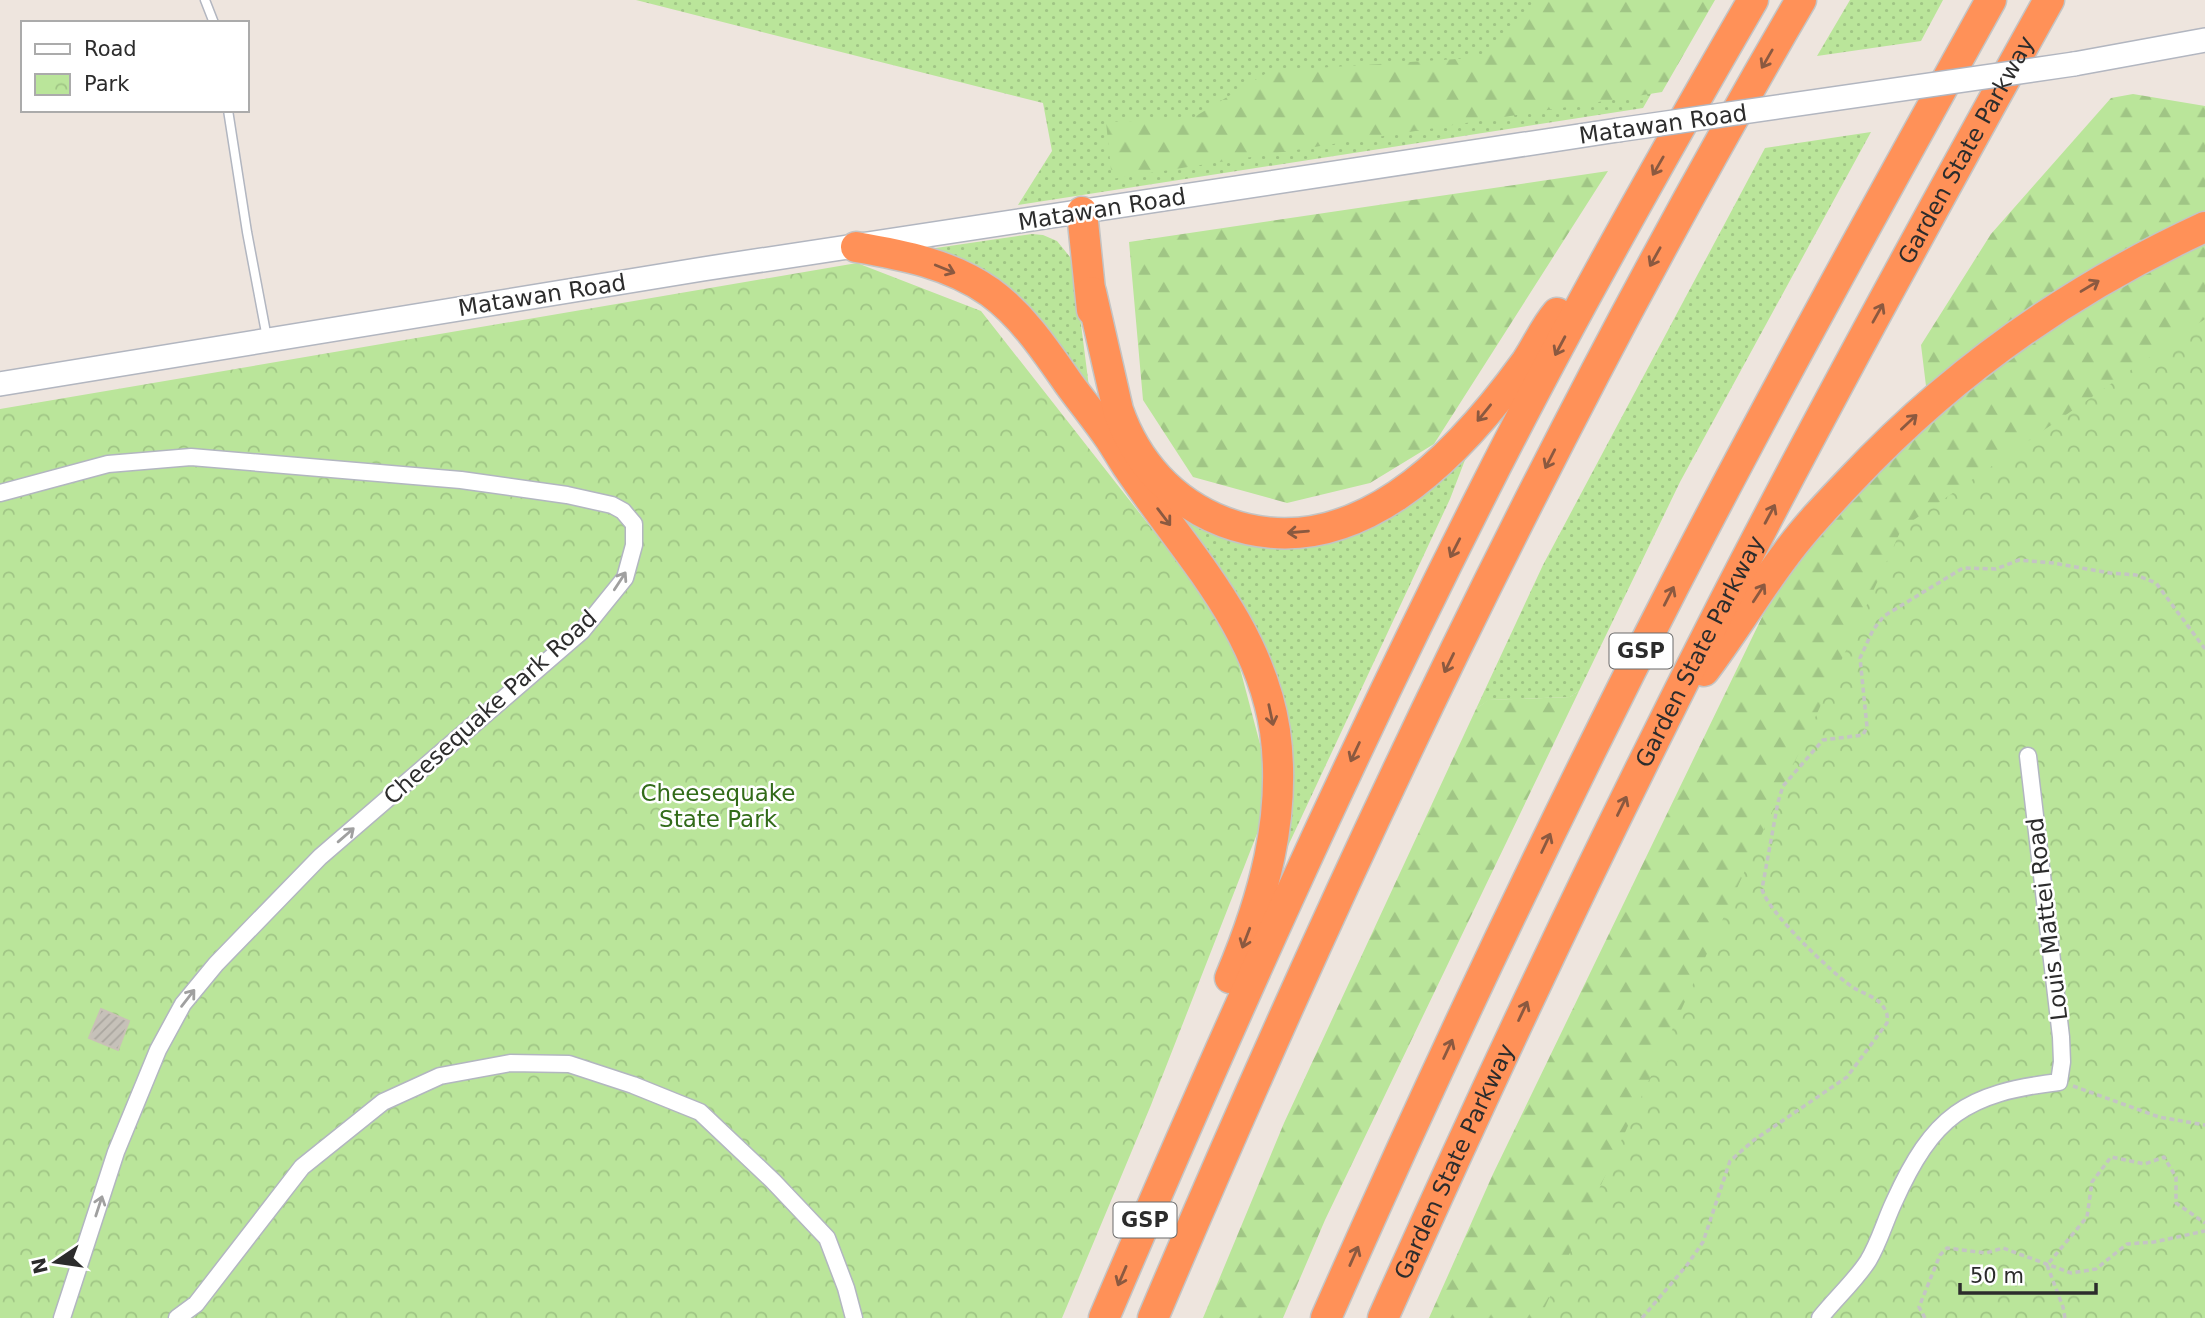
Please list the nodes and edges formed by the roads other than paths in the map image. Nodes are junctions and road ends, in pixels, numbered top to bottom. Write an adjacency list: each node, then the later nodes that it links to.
1 (205, 0): 6 (lane)
2 (1753, 0): 11 (highway, GSP, one-way to 11)
3 (1801, 0): 25 (highway, GSP, one-way to 25)
4 (1991, 0): 26 (highway, GSP, one-way to 4)
5 (2049, 0): 18 (highway, Garden State Parkway / GSP, one-way to 5)
6 (213, 21)
7 (2205, 40): 9 (main road, Matawan Road, bridge)
8 (228, 112): 14 (lane)
9 (1082, 212): 12 (main road, Matawan Road); 13 (highway)
10 (2205, 227): 18 (highway, one-way to 10)
11 (1615, 243): 13 (highway, one-way to 13); 20 (highway, GSP, one-way to 20)
12 (856, 247): 14 (main road, Matawan Road); 16 (highway, one-way to 16)
13 (1091, 292): 16 (highway)
14 (268, 340): 15 (main road, Matawan Road)
15 (0, 384)
16 (1112, 441): 20 (highway, one-way to 20)
17 (0, 493): 21 (street, Cheesequake Park Road, one-way to 17)
18 (1661, 727): 27 (highway, Garden State Parkway / GSP, one-way to 18)
19 (2028, 756): 28 (street, Louis Mattei Road)
20 (1187, 1122): 24 (highway, GSP, one-way to 24)
21 (62, 1318)
22 (177, 1318): 23 (street)
23 (854, 1318)
24 (1104, 1318)
25 (1153, 1318)
26 (1326, 1318)
27 (1383, 1318)
28 (1820, 1318)

